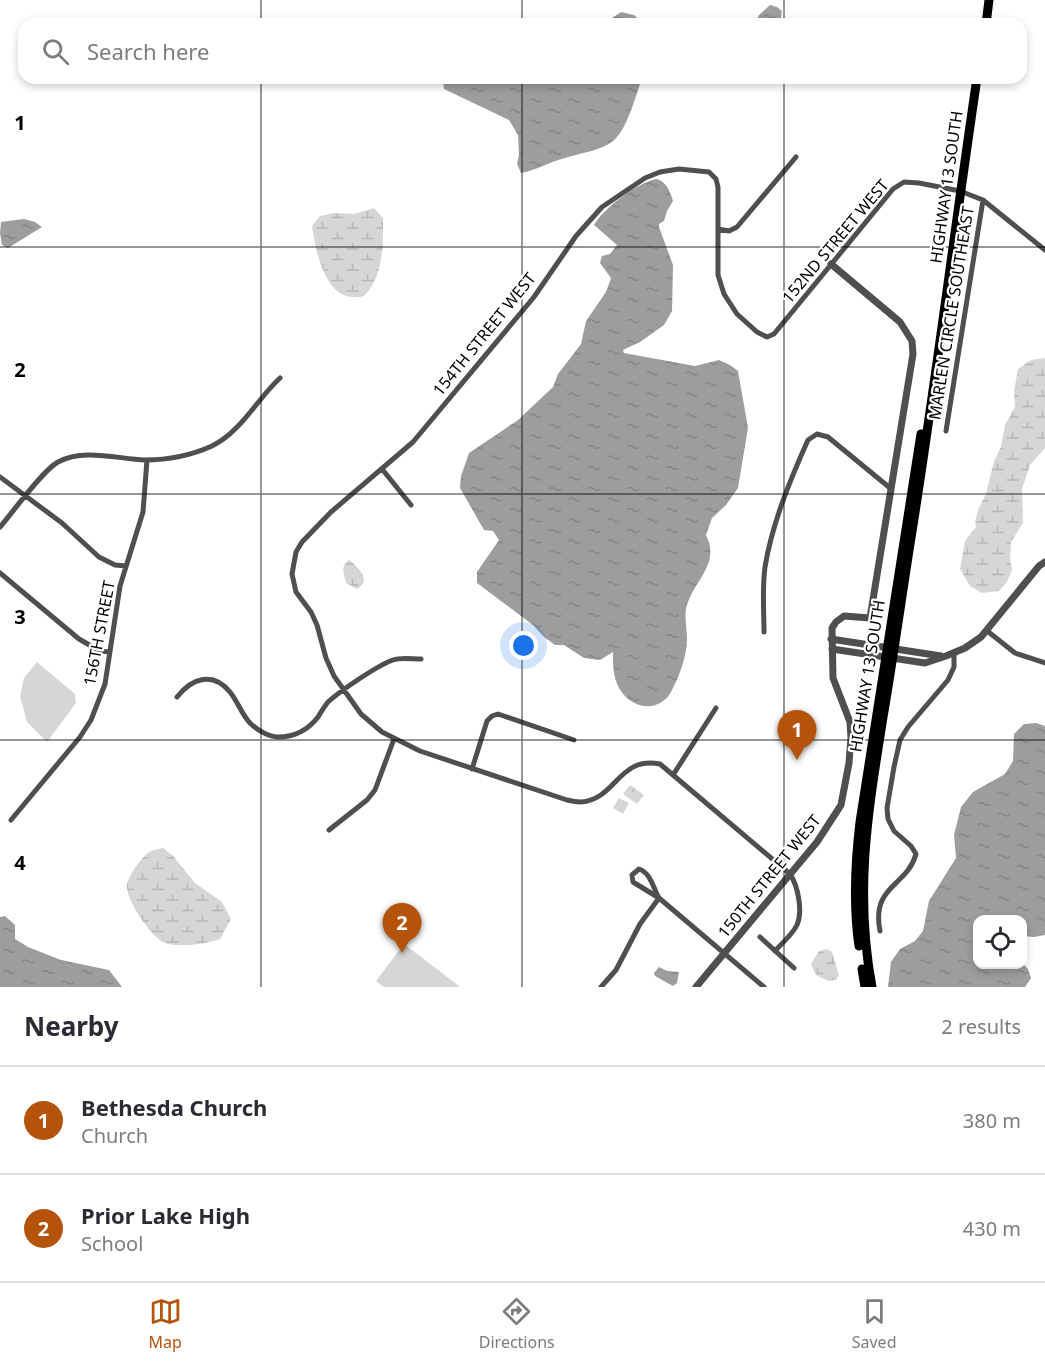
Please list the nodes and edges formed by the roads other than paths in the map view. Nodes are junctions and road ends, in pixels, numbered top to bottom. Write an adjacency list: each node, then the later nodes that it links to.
1 (989, 0): 2 (main road)
2 (987, 18)
3 (976, 84): 5 (main road, HIGHWAY 13 SOUTH)
4 (796, 157): 7 (street)
5 (960, 191): 6 (street); 9 (street, 152ND STREET WEST); 27 (main road, HIGHWAY 13 SOUTH)
6 (983, 200): 8 (street); 11 (street, MARLEN CIRCLE SOUTHEAST)
7 (718, 229): 9 (street, 152ND STREET WEST); 13 (street, 154TH STREET WEST)
8 (1045, 250)
9 (831, 264): 15 (street)
10 (280, 378): 12 (street)
11 (946, 431)
12 (147, 460): 16 (street); 20 (street, 156TH STREET)
13 (382, 469): 17 (street); 31 (street, 154TH STREET WEST)
14 (0, 477): 16 (street)
15 (890, 488): 23 (street); 24 (street)
16 (27, 496): 18 (street); 20 (street)
17 (411, 505)
18 (0, 527)
19 (1045, 562): 22 (street)
20 (126, 566): 26 (street, 156TH STREET)
21 (0, 573): 26 (street)
22 (986, 630): 28 (street); 30 (street)
23 (764, 632)
24 (831, 639): 25 (street, 150TH STREET WEST); 27 (street)
25 (832, 649): 27 (street); 40 (street, 150TH STREET WEST)
26 (110, 652): 38 (street, 156TH STREET)
27 (889, 653): 28 (street); 50 (main road, HIGHWAY 13 SOUTH); 51 (main road, HIGHWAY 13 SOUTH)
28 (950, 655): 42 (street)
29 (421, 659): 31 (street)
30 (1045, 663)
31 (343, 690): 32 (street); 34 (street)
32 (177, 697)
33 (716, 708): 37 (street)
34 (394, 739): 36 (street); 39 (street)
35 (574, 740): 36 (street)
36 (472, 769): 37 (street)
37 (674, 775): 40 (street)
38 (11, 820)
39 (329, 830)
40 (790, 874): 44 (street); 45 (street, 150TH STREET WEST)
41 (659, 898): 41 (street); 45 (street); 47 (street)
42 (880, 932)
43 (760, 937): 44 (street)
44 (775, 951): 46 (street)
45 (724, 952): 48 (street, 150TH STREET WEST); 49 (street)
46 (794, 968)
47 (601, 987)
48 (696, 987)
49 (764, 987)
50 (865, 987)
51 (872, 987)

